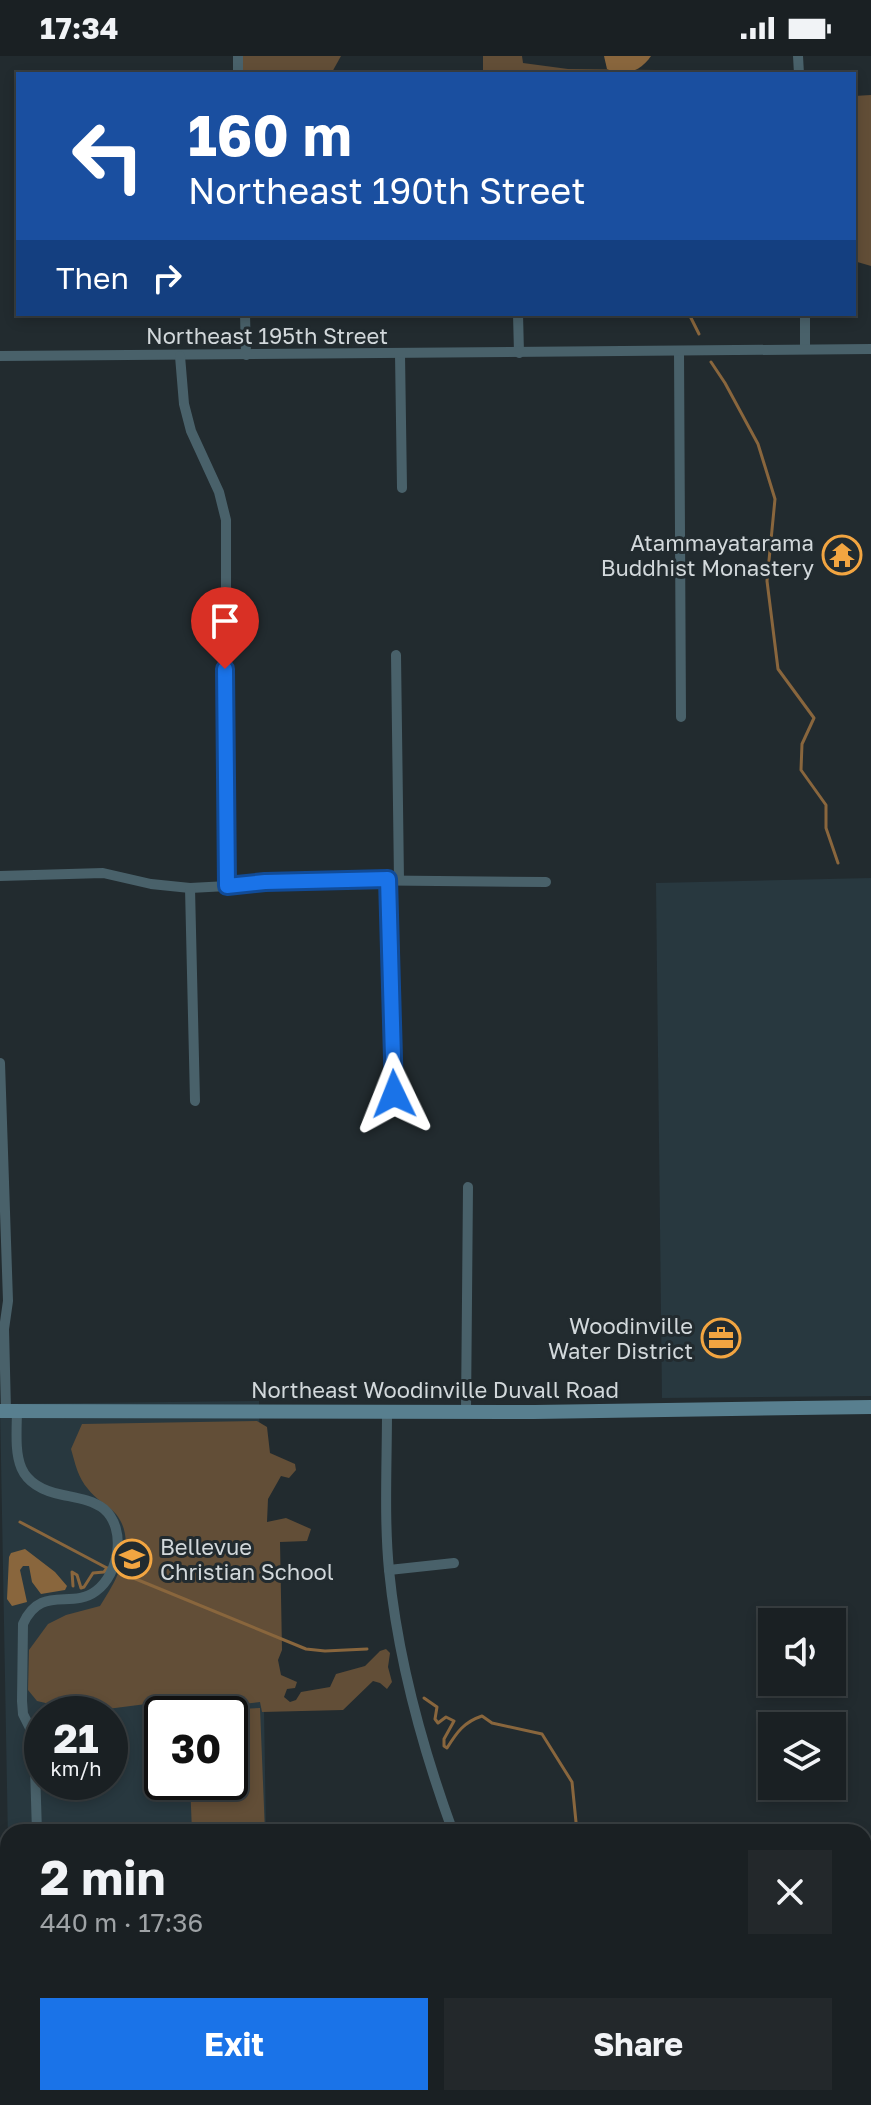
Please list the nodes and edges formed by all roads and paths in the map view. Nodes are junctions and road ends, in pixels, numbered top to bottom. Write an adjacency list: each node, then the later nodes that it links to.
1 (245, 316): 9 (street)
2 (518, 316): 7 (street)
3 (805, 316): 4 (street)
4 (805, 349): 5 (street, Northeast 195th Street); 6 (street, Northeast 195th Street)
5 (871, 349)
6 (679, 351): 7 (street, Northeast 195th Street); 16 (street)
7 (519, 353): 8 (street, Northeast 195th Street)
8 (400, 354): 9 (street, Northeast 195th Street); 12 (street)
9 (246, 355): 11 (street, Northeast 195th Street)
10 (0, 356): 11 (street, Northeast 195th Street)
11 (180, 356): 13 (street)
12 (402, 488)
13 (226, 601)
14 (396, 655): 18 (street)
15 (225, 669): 20 (street)
16 (681, 717)
17 (0, 876): 21 (street)
18 (394, 880): 19 (street); 20 (street); 23 (street)
19 (546, 882)
20 (227, 886): 21 (street)
21 (190, 888): 24 (street)
22 (0, 1063): 27 (street)
23 (394, 1094)
24 (195, 1101)
25 (468, 1187): 29 (street)
26 (871, 1407): 29 (main road, Northeast Woodinville Duvall Road)
27 (7, 1411): 28 (main road, Northeast Woodinville Duvall Road); 32 (street)
28 (387, 1411): 29 (main road, Northeast Woodinville Duvall Road); 31 (street)
29 (466, 1411)
30 (454, 1563): 31 (street)
31 (389, 1570): 33 (street)
32 (37, 1824)
33 (450, 1824)

